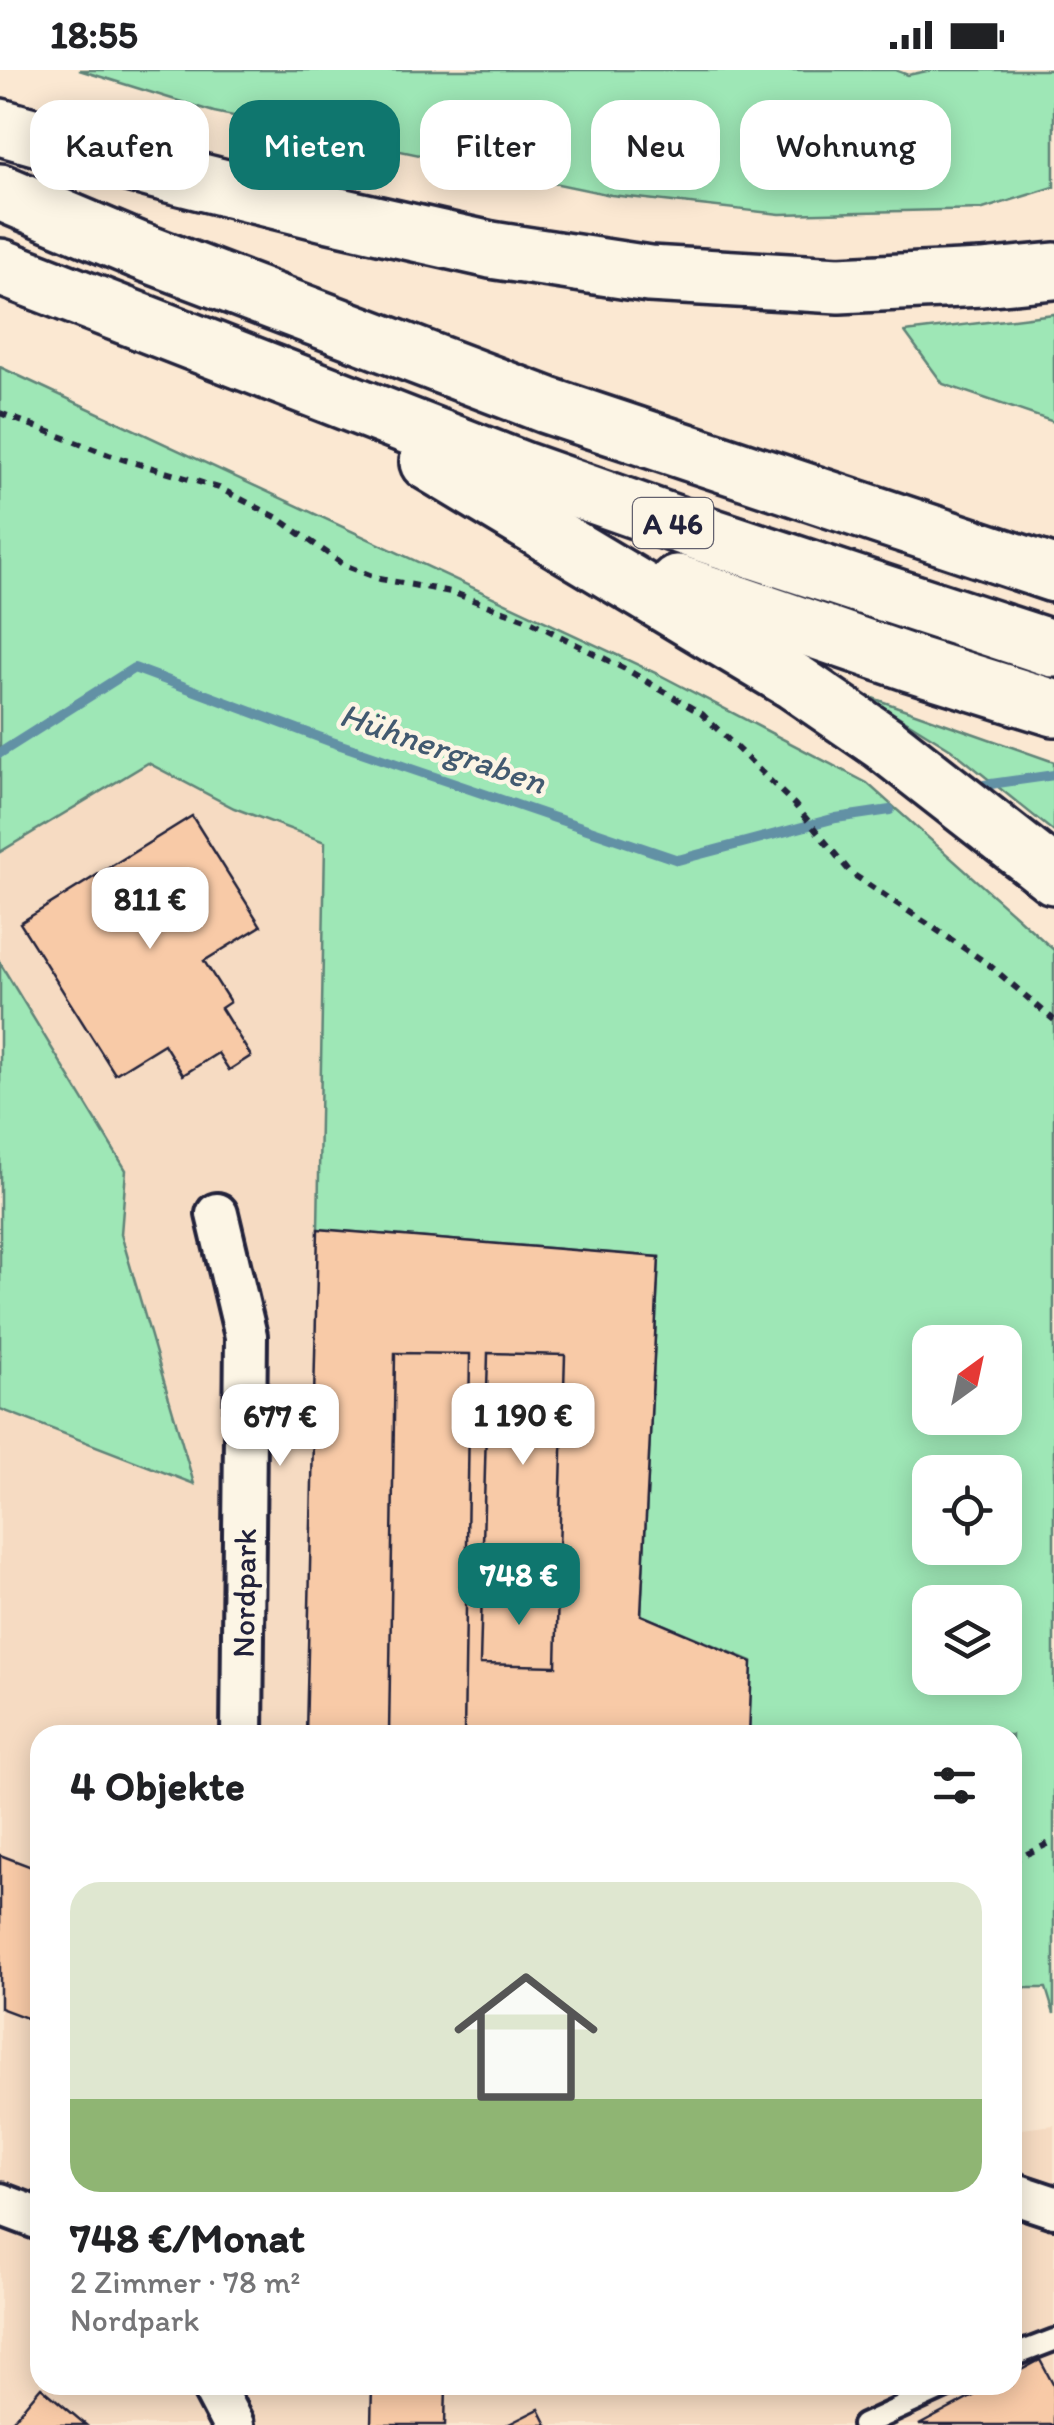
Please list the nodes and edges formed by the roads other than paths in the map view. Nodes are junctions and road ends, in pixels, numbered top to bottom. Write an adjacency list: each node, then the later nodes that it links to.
1 (0, 128): 4 (highway)
2 (0, 192): 7 (highway, A 46)
3 (0, 267): 5 (highway, A 46)
4 (1054, 271)
5 (297, 384): 6 (highway); 8 (highway, A 46)
6 (566, 544): 9 (highway); 10 (highway)
7 (1054, 574)
8 (1054, 649)
9 (1054, 708)
10 (1054, 876)
11 (217, 1214): 12 (street, Nordpark)
12 (242, 1725)
13 (1022, 2196): 15 (street)
14 (0, 2204): 16 (street)
15 (1054, 2207)
16 (30, 2215)
17 (1054, 2340): 18 (lane)
18 (1022, 2352)
19 (217, 2395): 21 (street)
20 (906, 2395): 22 (lane)
21 (233, 2425)
22 (864, 2425)

